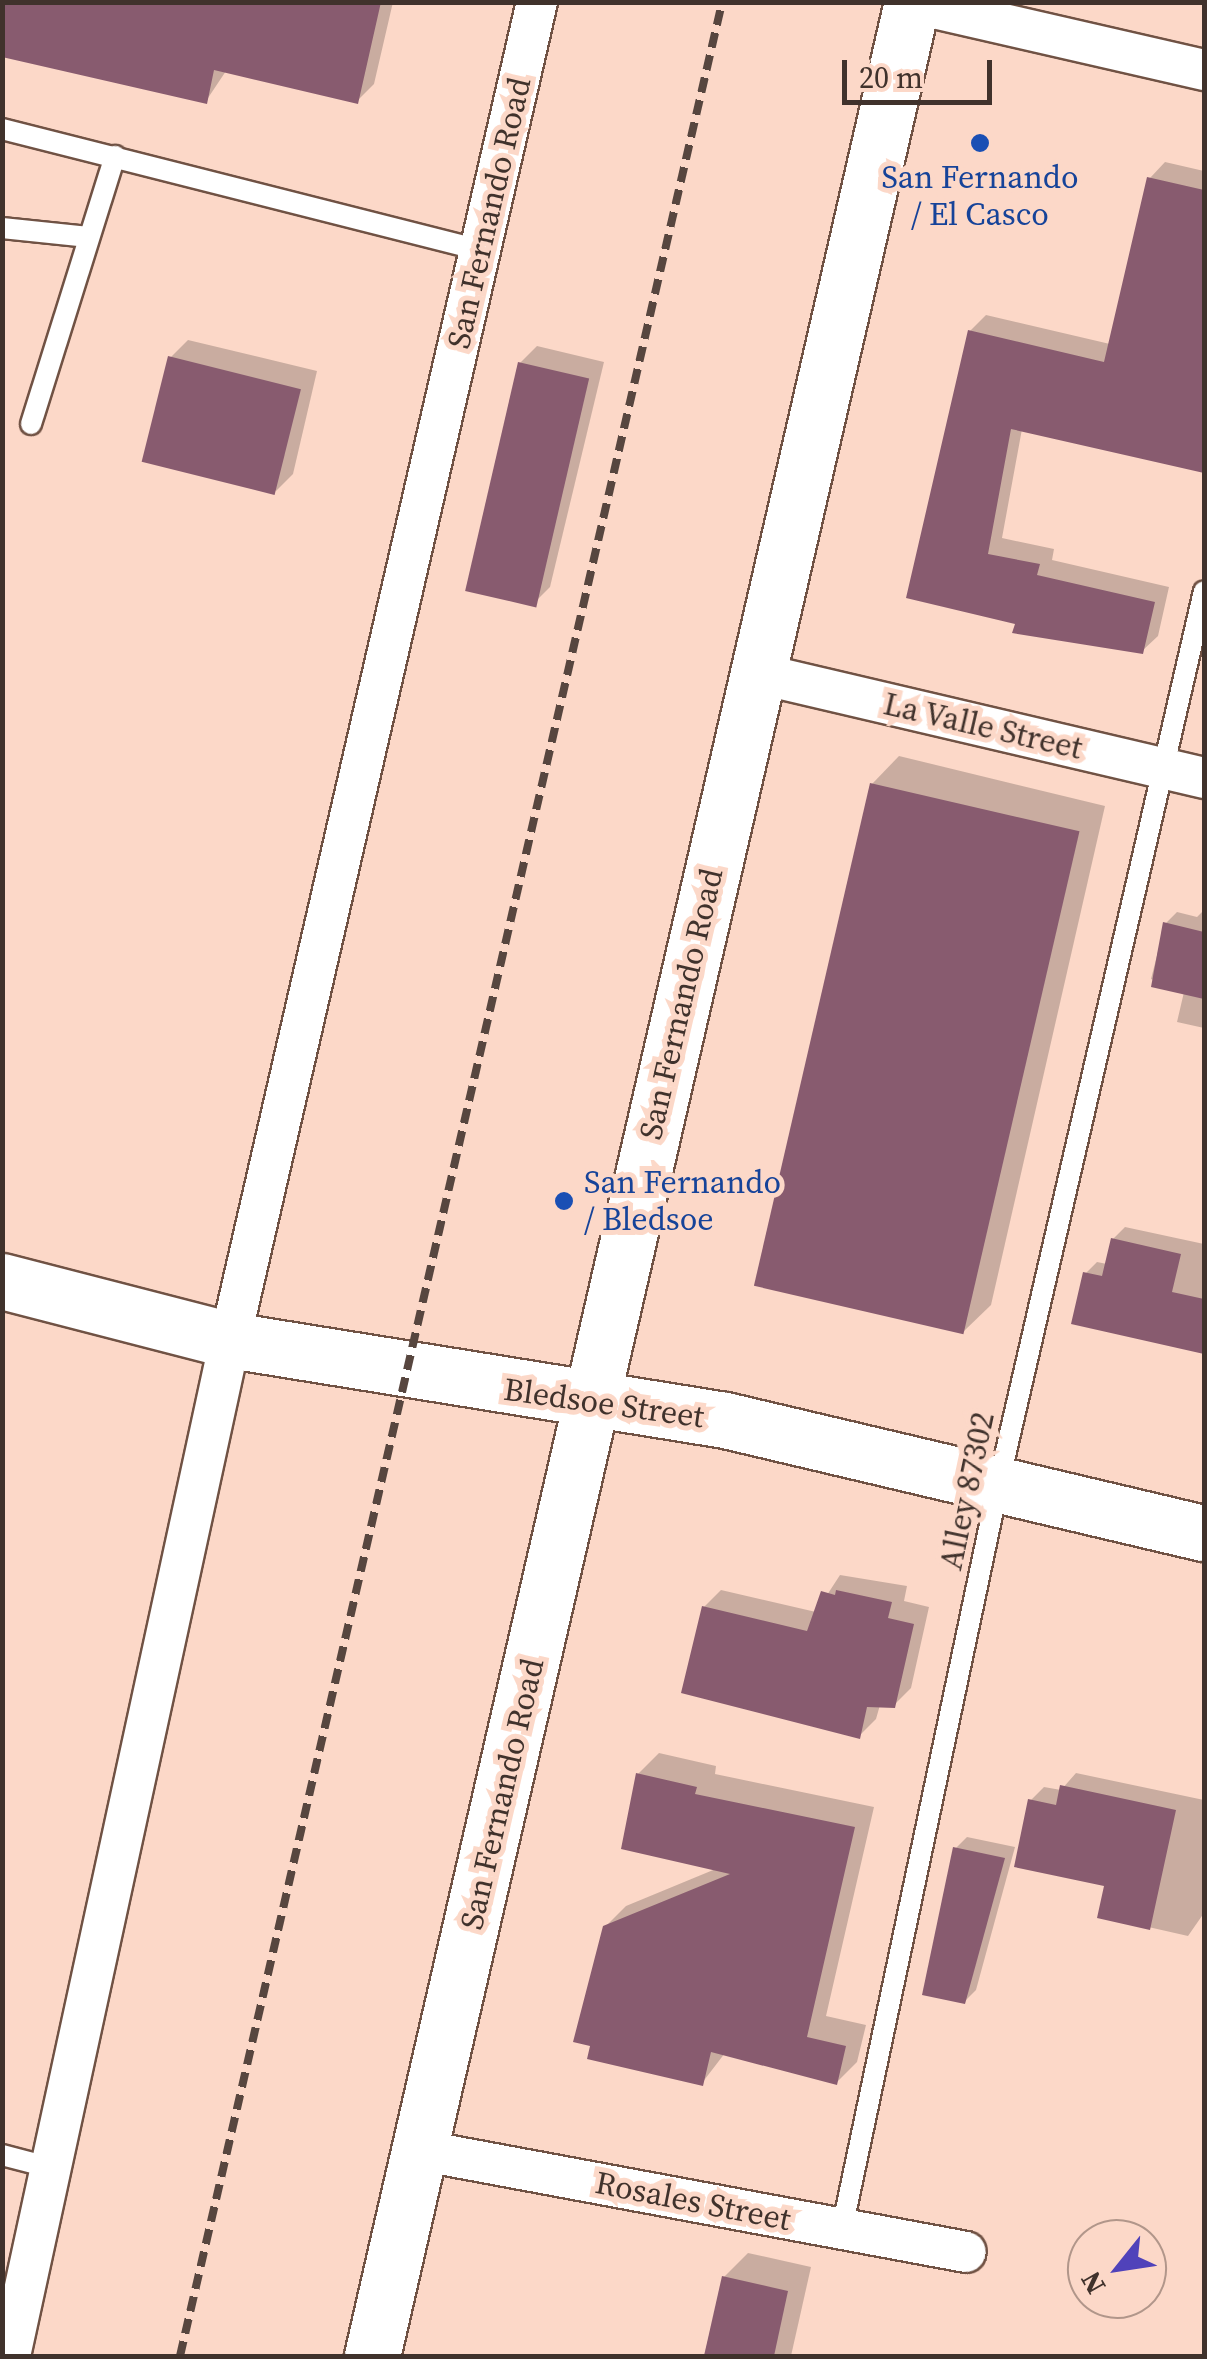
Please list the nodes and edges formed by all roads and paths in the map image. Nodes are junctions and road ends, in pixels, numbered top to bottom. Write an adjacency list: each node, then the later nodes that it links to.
1 (537, 2): 8 (street, San Fernando Road)
2 (912, 2): 3 (street); 11 (main road, San Fernando Road)
3 (1204, 70)
4 (2, 128): 5 (lane)
5 (114, 156): 7 (lane); 8 (lane)
6 (2, 228): 7 (lane)
7 (89, 237): 9 (lane)
8 (481, 250): 15 (street, San Fernando Road)
9 (30, 424)
10 (1204, 591): 12 (lane, Alley 87302)
11 (762, 674): 12 (street, La Valle Street); 16 (main road, San Fernando Road)
12 (1159, 768): 13 (street, La Valle Street); 17 (lane, Alley 87302)
13 (1204, 778)
14 (2, 1280): 15 (main road, Bledsoe Street)
15 (230, 1340): 16 (main road, Bledsoe Street); 21 (street, San Fernando Road)
16 (589, 1399): 17 (main road, Bledsoe Street); 19 (main road, San Fernando Road)
17 (998, 1486): 18 (main road, Bledsoe Street); 22 (lane, Alley 87302)
18 (1204, 1533)
19 (419, 2150): 22 (street, Rosales Street); 25 (main road, San Fernando Road)
20 (2, 2155): 21 (lane)
21 (52, 2168): 24 (street, San Fernando Road)
22 (842, 2229): 23 (street, Rosales Street)
23 (966, 2252)
24 (10, 2356)
25 (372, 2356)

